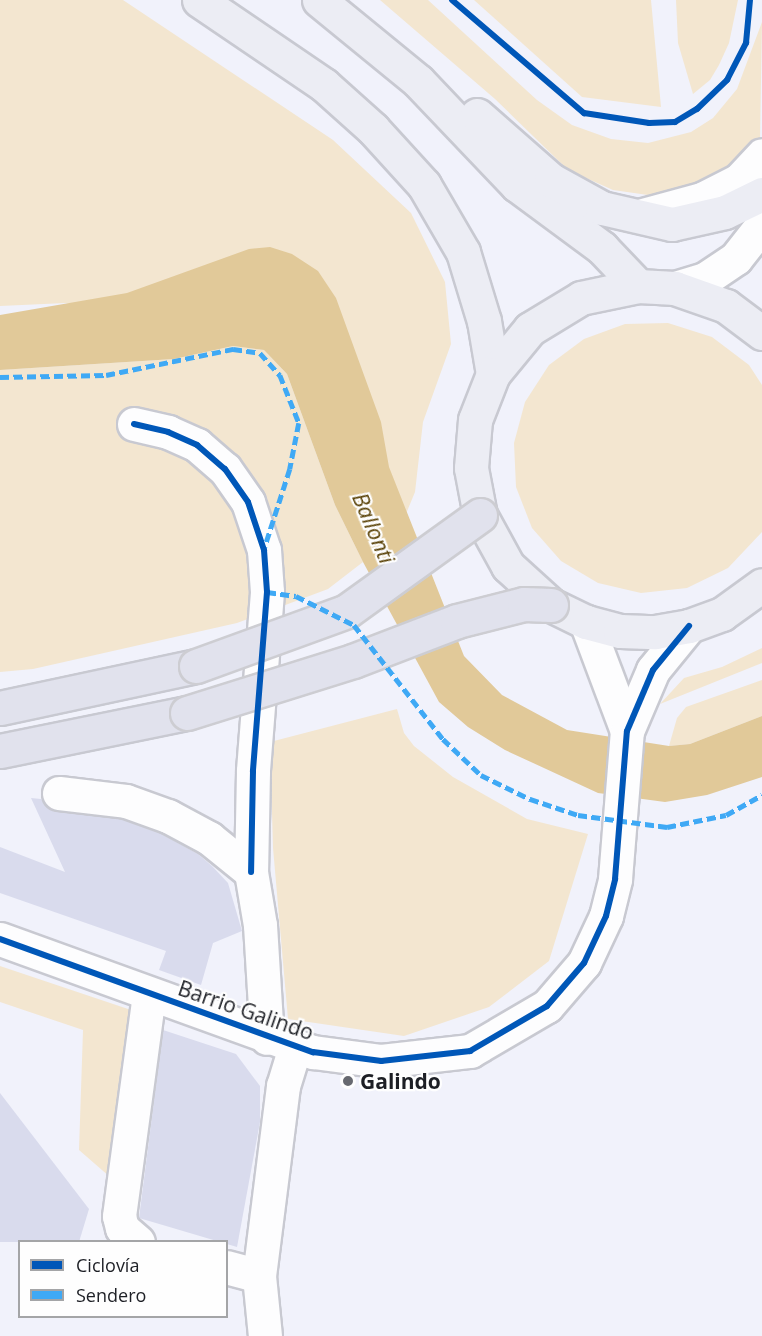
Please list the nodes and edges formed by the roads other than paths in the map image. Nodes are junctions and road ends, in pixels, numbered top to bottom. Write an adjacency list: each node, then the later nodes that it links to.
1 (199, 0): 11 (main road)
2 (319, 0): 3 (main road)
3 (418, 81): 6 (main road); 8 (main road)
4 (762, 155): 6 (street)
5 (762, 194): 6 (main road)
6 (636, 217)
7 (762, 225): 9 (street)
8 (638, 286): 9 (main road); 11 (main road)
9 (675, 288): 10 (main road)
10 (762, 333)
11 (493, 374): 13 (main road)
12 (134, 424): 22 (street, Barrio Galindo)
13 (480, 515): 15 (main road); 18 (highway, bridge)
14 (759, 590): 17 (main road)
15 (551, 605): 16 (main road); 20 (highway, bridge)
16 (586, 622): 17 (main road); 19 (street)
17 (689, 626): 19 (street)
18 (0, 708)
19 (627, 731): 25 (street, Barrio Galindo)
20 (0, 751)
21 (59, 793): 22 (street)
22 (251, 872): 25 (street, Barrio Galindo)
23 (0, 939): 24 (street, Barrio Galindo)
24 (149, 994): 25 (street, Barrio Galindo); 26 (street, Barrio Galindo)
25 (281, 1042): 28 (street, Barrio Galindo)
26 (136, 1240)
27 (228, 1268): 28 (street)
28 (259, 1276): 29 (street, Barrio Galindo)
29 (265, 1336)

